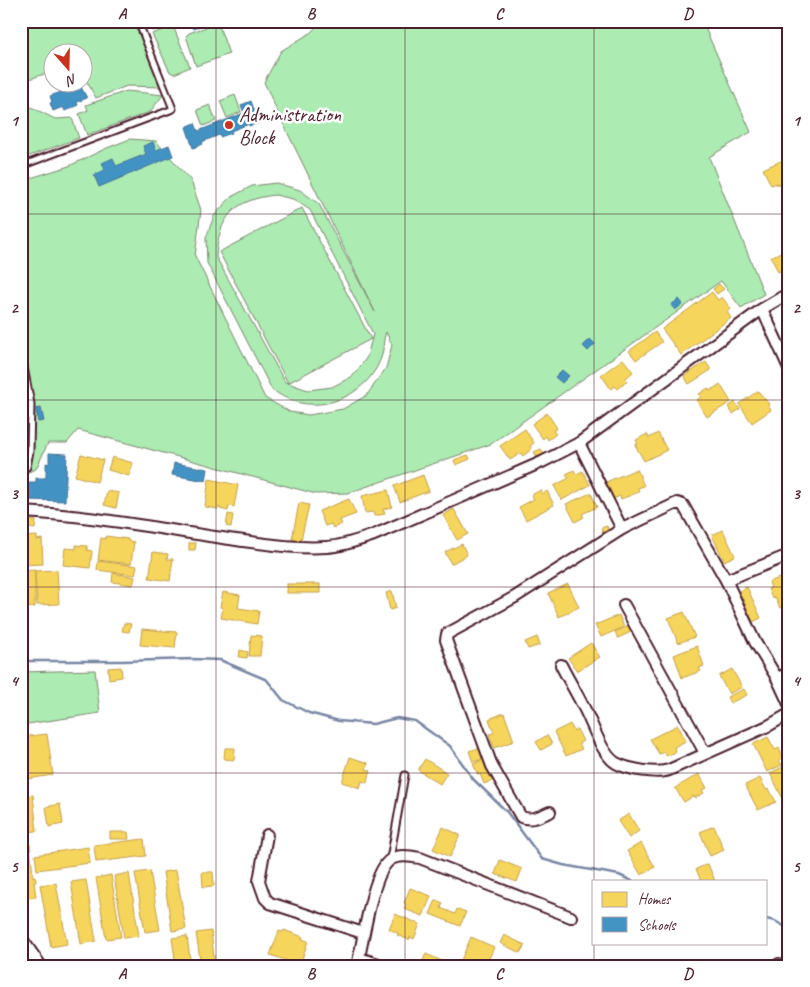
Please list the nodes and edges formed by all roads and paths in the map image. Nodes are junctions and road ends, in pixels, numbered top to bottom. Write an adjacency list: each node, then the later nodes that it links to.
1 (138, 21): 2 (lane)
2 (21, 166)
3 (789, 293): 4 (street)
4 (762, 309): 6 (street); 7 (street)
5 (21, 351): 8 (lane)
6 (789, 368)
7 (579, 443): 9 (street); 10 (street)
8 (27, 467)
9 (21, 512)
10 (622, 529): 12 (street); 21 (street)
11 (789, 555): 12 (street)
12 (726, 580): 16 (street)
13 (624, 605): 19 (street)
14 (561, 665): 19 (street)
15 (789, 673): 16 (street)
16 (777, 678): 17 (street)
17 (789, 704)
18 (789, 714): 19 (street)
19 (705, 753)
20 (405, 775): 23 (lane)
21 (550, 812)
22 (266, 835): 25 (street)
23 (390, 860): 24 (street); 25 (street)
24 (571, 917)
25 (363, 933): 27 (street)
26 (21, 942): 28 (main road)
27 (358, 962): 29 (street)
28 (38, 966)
29 (385, 966)
30 (776, 966): 31 (street)
31 (789, 966)

